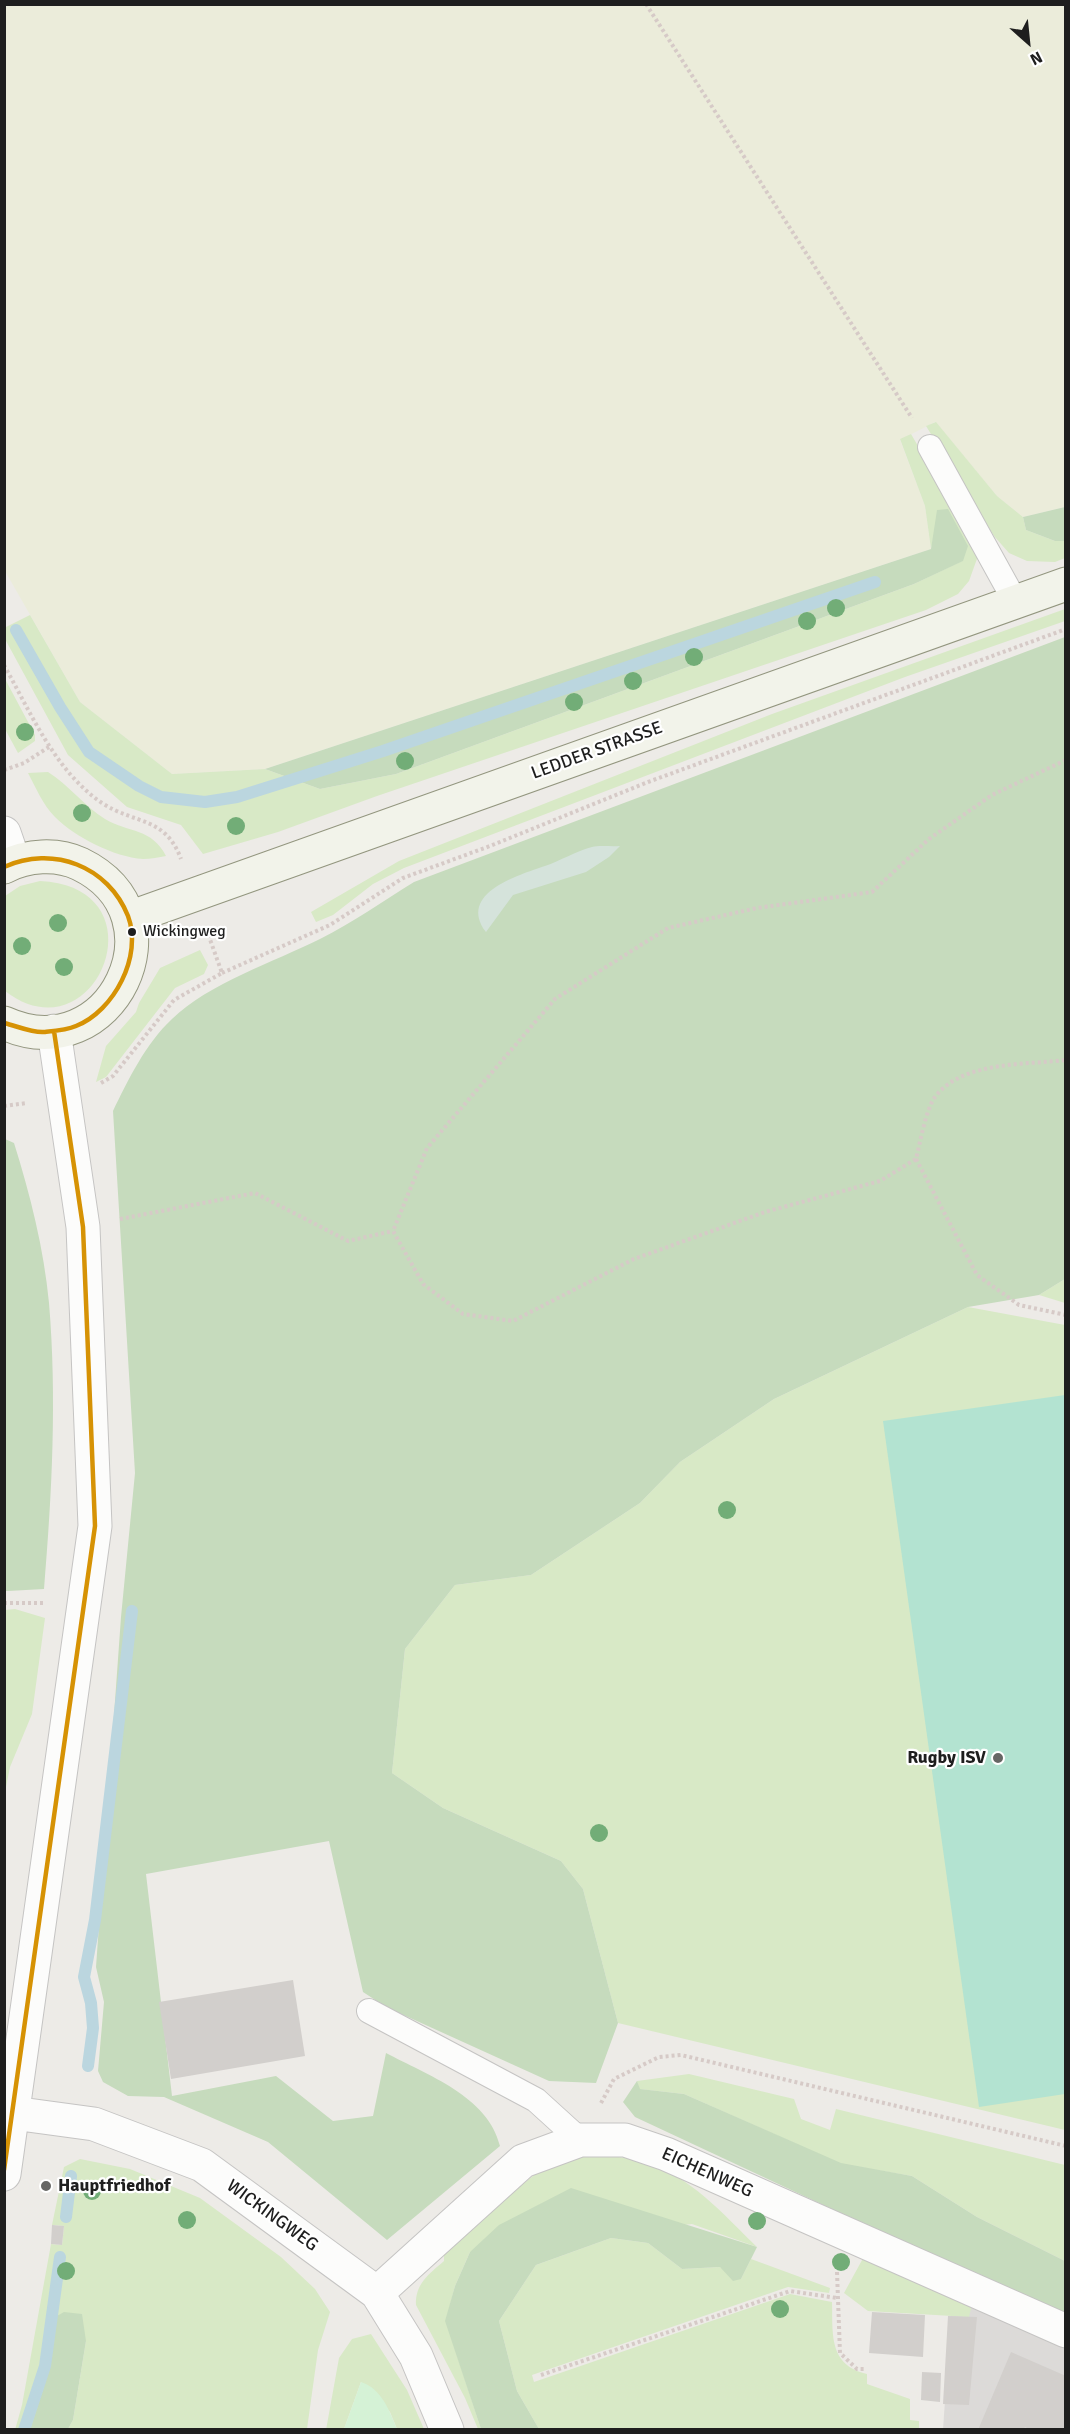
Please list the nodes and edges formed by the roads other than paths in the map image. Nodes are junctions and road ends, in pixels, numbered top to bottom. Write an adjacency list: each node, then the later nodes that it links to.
1 (930, 447): 3 (lane)
2 (1065, 584): 3 (main road, LEDDER STRASSE)
3 (1015, 601): 5 (main road, LEDDER STRASSE)
4 (8, 854): 5 (main road)
5 (129, 918): 7 (main road)
6 (4, 1023): 7 (main road)
7 (54, 1031): 9 (street)
8 (369, 2011): 10 (lane)
9 (9, 2113): 11 (street); 12 (street, WICKINGWEG)
10 (580, 2140): 12 (street, EICHENWEG); 13 (street, EICHENWEG)
11 (4, 2174)
12 (377, 2293): 14 (street, WICKINGWEG)
13 (1065, 2331)
14 (447, 2430)

